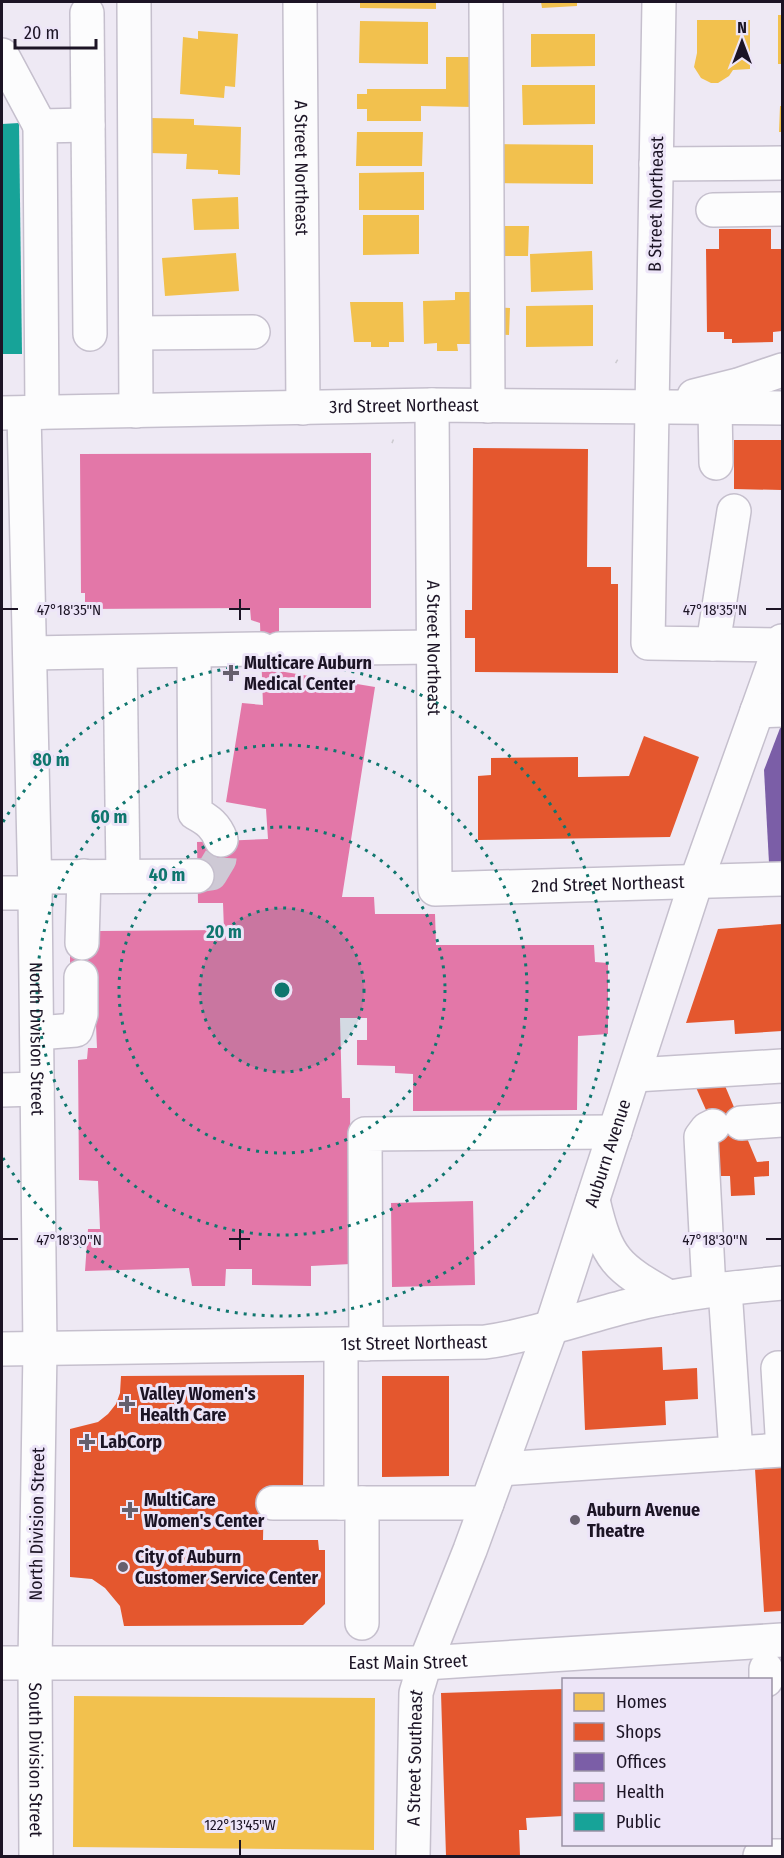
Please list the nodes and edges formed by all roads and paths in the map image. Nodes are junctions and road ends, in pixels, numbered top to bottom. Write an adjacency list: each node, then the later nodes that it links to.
1 (134, 2): 14 (street)
2 (300, 2): 22 (street, A Street Northeast)
3 (486, 2): 20 (street)
4 (659, 2): 10 (street, B Street Northeast)
5 (87, 13): 7 (street)
6 (2, 55): 8 (street)
7 (88, 125): 8 (street); 15 (street)
8 (40, 126): 26 (street, North Division Street)
9 (783, 163): 10 (street)
10 (656, 164): 21 (street, B Street Northeast)
11 (783, 209): 12 (street)
12 (713, 210)
13 (253, 332): 14 (street)
14 (135, 333): 25 (street)
15 (90, 334)
16 (616, 361): 17 (path)
17 (621, 364)
18 (783, 370): 21 (street)
19 (432, 405): 20 (street, 3rd Street Northeast); 22 (street, 3rd Street Northeast); 31 (street, A Street Northeast)
20 (488, 406): 21 (street, 3rd Street Northeast)
21 (652, 407): 23 (street, 3rd Street Northeast); 30 (street, B Street Northeast)
22 (303, 408): 25 (street, 3rd Street Northeast)
23 (716, 408): 24 (street, 3rd Street Northeast); 27 (street)
24 (783, 408)
25 (136, 411): 26 (street, 3rd Street Northeast)
26 (23, 412): 34 (street, North Division Street)
27 (716, 463)
28 (734, 511): 30 (street)
29 (782, 643): 30 (street); 35 (street, Auburn Avenue)
30 (713, 645)
31 (433, 647): 32 (street); 43 (street, A Street Northeast)
32 (194, 651): 33 (street); 36 (street)
33 (120, 652): 34 (street); 38 (street)
34 (20, 669): 42 (street, North Division Street)
35 (770, 711): 41 (street, Auburn Avenue)
36 (221, 840)
37 (84, 876): 38 (street); 42 (street); 45 (street)
38 (123, 876): 39 (street)
39 (197, 876)
40 (783, 879): 41 (street, 2nd Street Northeast)
41 (696, 882): 43 (street, 2nd Street Northeast); 49 (street, Auburn Avenue)
42 (35, 885): 44 (street); 47 (street, North Division Street)
43 (435, 889)
44 (2, 893)
45 (82, 943)
46 (81, 977): 47 (street)
47 (37, 1033): 50 (street, North Division Street)
48 (783, 1066): 49 (street)
49 (635, 1075): 53 (street, Auburn Avenue)
50 (37, 1089): 51 (street); 61 (street, North Division Street)
51 (2, 1090)
52 (783, 1119): 56 (street)
53 (615, 1132): 54 (street, Auburn Avenue); 59 (street)
54 (593, 1200): 57 (street); 58 (street, Auburn Avenue)
55 (783, 1283): 56 (street, 1st Street Northeast)
56 (717, 1289): 57 (street, 1st Street Northeast); 65 (street)
57 (669, 1297): 58 (street, 1st Street Northeast)
58 (551, 1328): 59 (street, 1st Street Northeast); 66 (street, Auburn Avenue)
59 (354, 1345): 61 (street, 1st Street Northeast); 68 (street)
60 (2, 1349): 61 (street, 1st Street Northeast)
61 (40, 1349): 73 (street, North Division Street)
62 (783, 1368): 63 (street)
63 (783, 1434)
64 (783, 1450): 65 (street)
65 (736, 1453): 66 (street)
66 (500, 1470): 69 (street, Auburn Avenue)
67 (273, 1503): 68 (street)
68 (352, 1503): 69 (street); 70 (street)
69 (487, 1503): 74 (street, Auburn Avenue)
70 (362, 1623)
71 (783, 1640): 74 (street, East Main Street)
72 (2, 1663): 73 (street, East Main Street)
73 (35, 1663): 74 (street, East Main Street); 77 (street, South Division Street)
74 (426, 1663): 78 (street, A Street Southeast)
75 (765, 1856): 76 (street); 79 (street)
76 (783, 1856)
77 (36, 1857)
78 (413, 1857)
79 (760, 1857)

